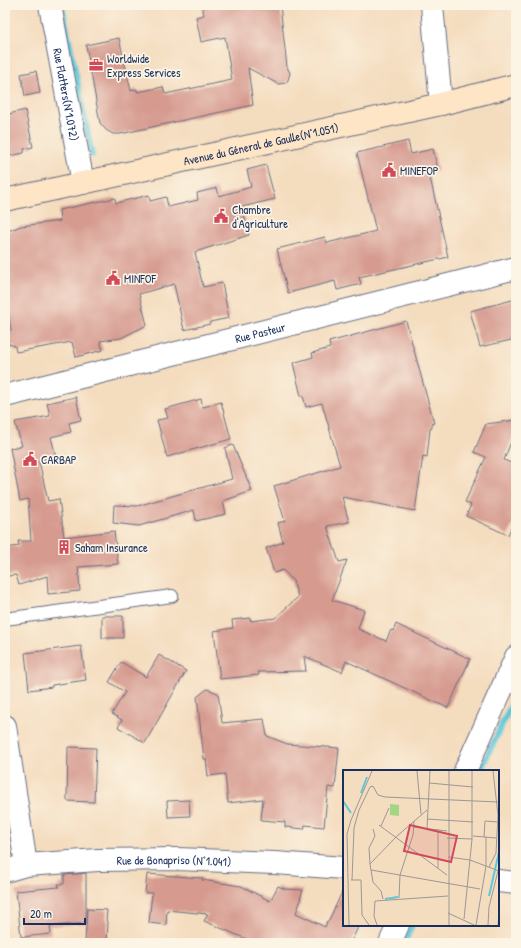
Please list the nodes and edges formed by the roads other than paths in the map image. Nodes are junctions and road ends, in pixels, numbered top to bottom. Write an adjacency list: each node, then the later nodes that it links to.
1 (50, 5): 5 (street, Rue Flatters(N°1.072))
2 (432, 5): 4 (street)
3 (516, 85): 4 (main road, Avenue du Géneral de Gaulle(N°1.051))
4 (441, 104): 5 (main road, Avenue du Géneral de Gaulle(N°1.051))
5 (83, 183): 6 (main road, Avenue du Géneral de Gaulle(N°1.051))
6 (5, 200)
7 (516, 268): 8 (street, Rue Pasteur)
8 (5, 396)
9 (172, 596): 10 (lane)
10 (5, 619)
11 (516, 657): 13 (street)
12 (5, 726): 14 (street)
13 (466, 770)
14 (26, 865): 15 (street, Rue de Bonapriso (N°1.041)); 16 (street, Rue de Bonapriso (N°1.041))
15 (343, 868)
16 (5, 872)
17 (499, 881): 18 (street)
18 (516, 883)
19 (398, 926): 20 (street)
20 (390, 943)

